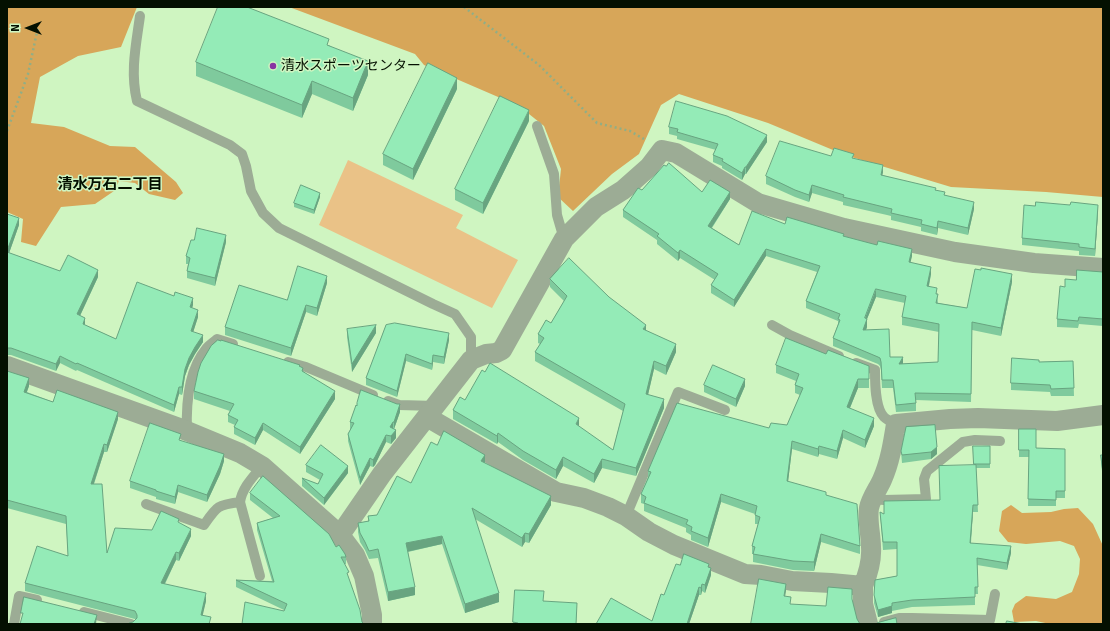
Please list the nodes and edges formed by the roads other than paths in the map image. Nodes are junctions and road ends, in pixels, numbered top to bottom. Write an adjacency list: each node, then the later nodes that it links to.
1 (140, 16): 8 (lane)
2 (537, 126): 3 (lane)
3 (564, 240): 4 (street); 8 (street)
4 (1103, 268)
5 (772, 325): 13 (lane)
6 (240, 346): 14 (lane)
7 (276, 358): 11 (lane)
8 (471, 360): 11 (street)
9 (7, 366): 14 (street)
10 (725, 410): 20 (lane)
11 (431, 412): 20 (street); 21 (street)
12 (1103, 415): 13 (street)
13 (896, 424): 17 (street)
14 (187, 431): 16 (street)
15 (1000, 441): 17 (lane)
16 (262, 466): 18 (lane); 21 (street)
17 (872, 499): 23 (street)
18 (240, 502): 19 (lane); 22 (lane)
19 (146, 504)
20 (626, 516): 23 (street)
21 (340, 535): 29 (street)
22 (260, 576)
23 (863, 586): 30 (street)
24 (995, 594): 31 (lane)
25 (48, 603): 27 (lane)
26 (71, 609): 28 (lane)
27 (14, 624)
28 (131, 624)
29 (372, 624)
30 (868, 624)
31 (876, 624)

